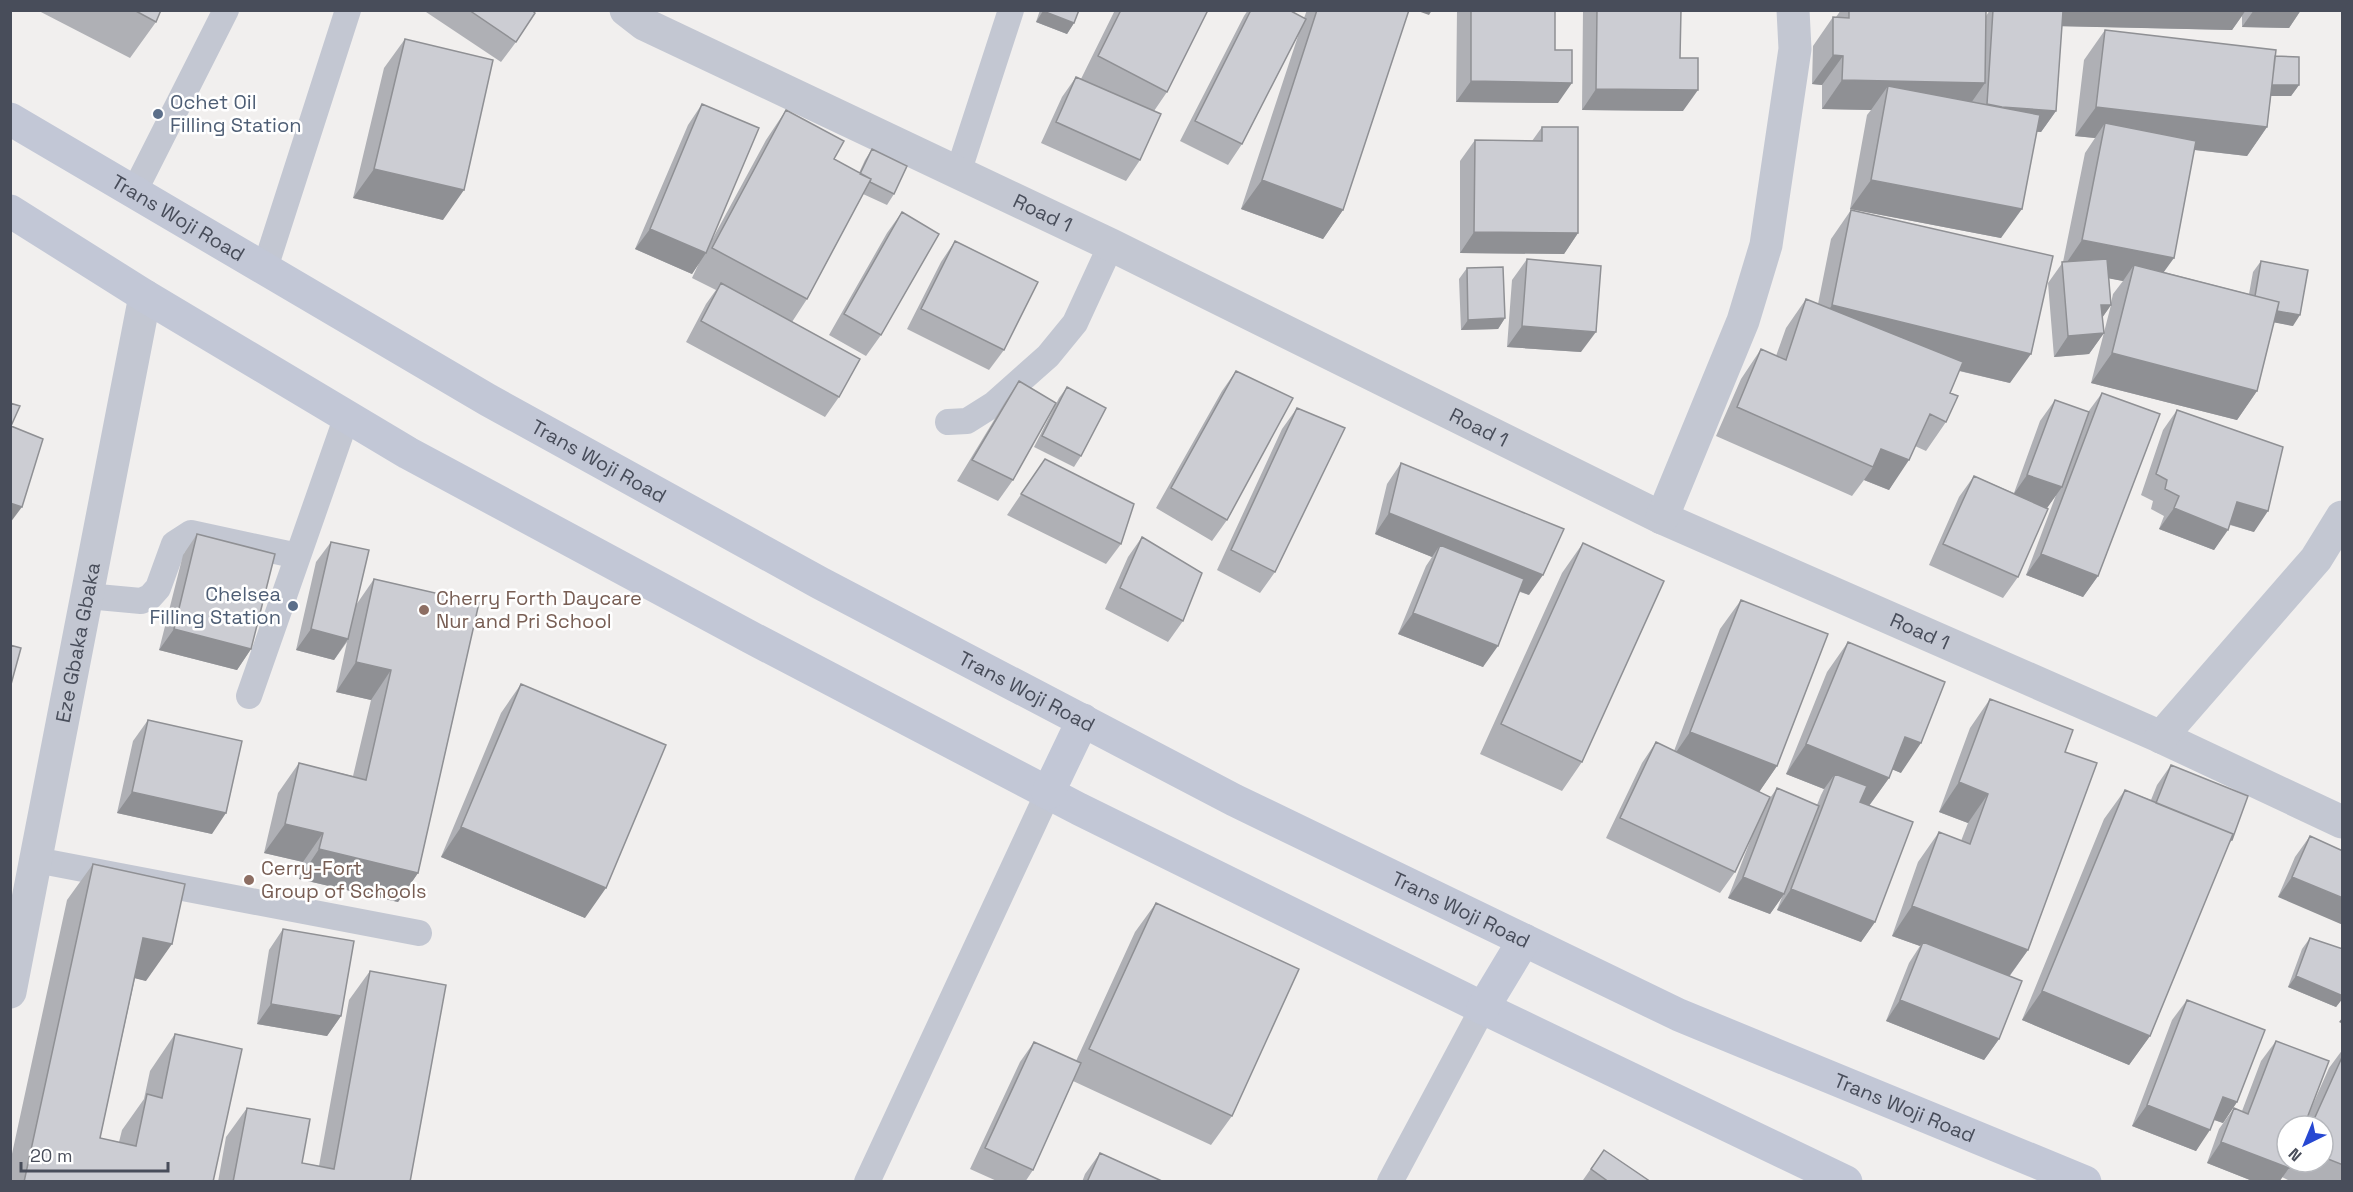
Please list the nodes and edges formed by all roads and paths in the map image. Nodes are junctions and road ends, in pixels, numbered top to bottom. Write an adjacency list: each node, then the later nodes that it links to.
1 (226, 10): 8 (lane)
2 (348, 10): 11 (lane)
3 (626, 10): 7 (street, Road 1)
4 (1011, 10): 7 (lane)
5 (1794, 10): 16 (street)
6 (10, 118): 8 (main road, Trans Woji Road)
7 (958, 174): 10 (street, Road 1)
8 (134, 192): 11 (main road, Trans Woji Road)
9 (10, 211): 12 (main road)
10 (1111, 244): 14 (lane); 16 (street, Road 1)
11 (265, 268): 20 (main road, Trans Woji Road)
12 (145, 296): 13 (main road); 18 (street, Eze Gbaka Gbaka)
13 (347, 416): 17 (lane); 22 (main road)
14 (948, 423)
15 (2343, 517): 21 (street)
16 (1662, 518): 21 (street, Road 1)
17 (298, 556): 18 (lane); 19 (lane)
18 (87, 596): 24 (street, Eze Gbaka Gbaka)
19 (249, 696)
20 (1083, 720): 22 (main road); 26 (main road, Trans Woji Road)
21 (2161, 737): 23 (street, Road 1)
22 (1048, 793): 28 (main road); 29 (lane)
23 (2343, 822)
24 (36, 860): 25 (lane); 27 (street, Eze Gbaka Gbaka)
25 (419, 933)
26 (1524, 940): 28 (main road); 32 (main road, Trans Woji Road)
27 (10, 992)
28 (1483, 1008): 30 (lane); 31 (main road)
29 (867, 1182)
30 (1390, 1182)
31 (1846, 1182)
32 (2085, 1182)

